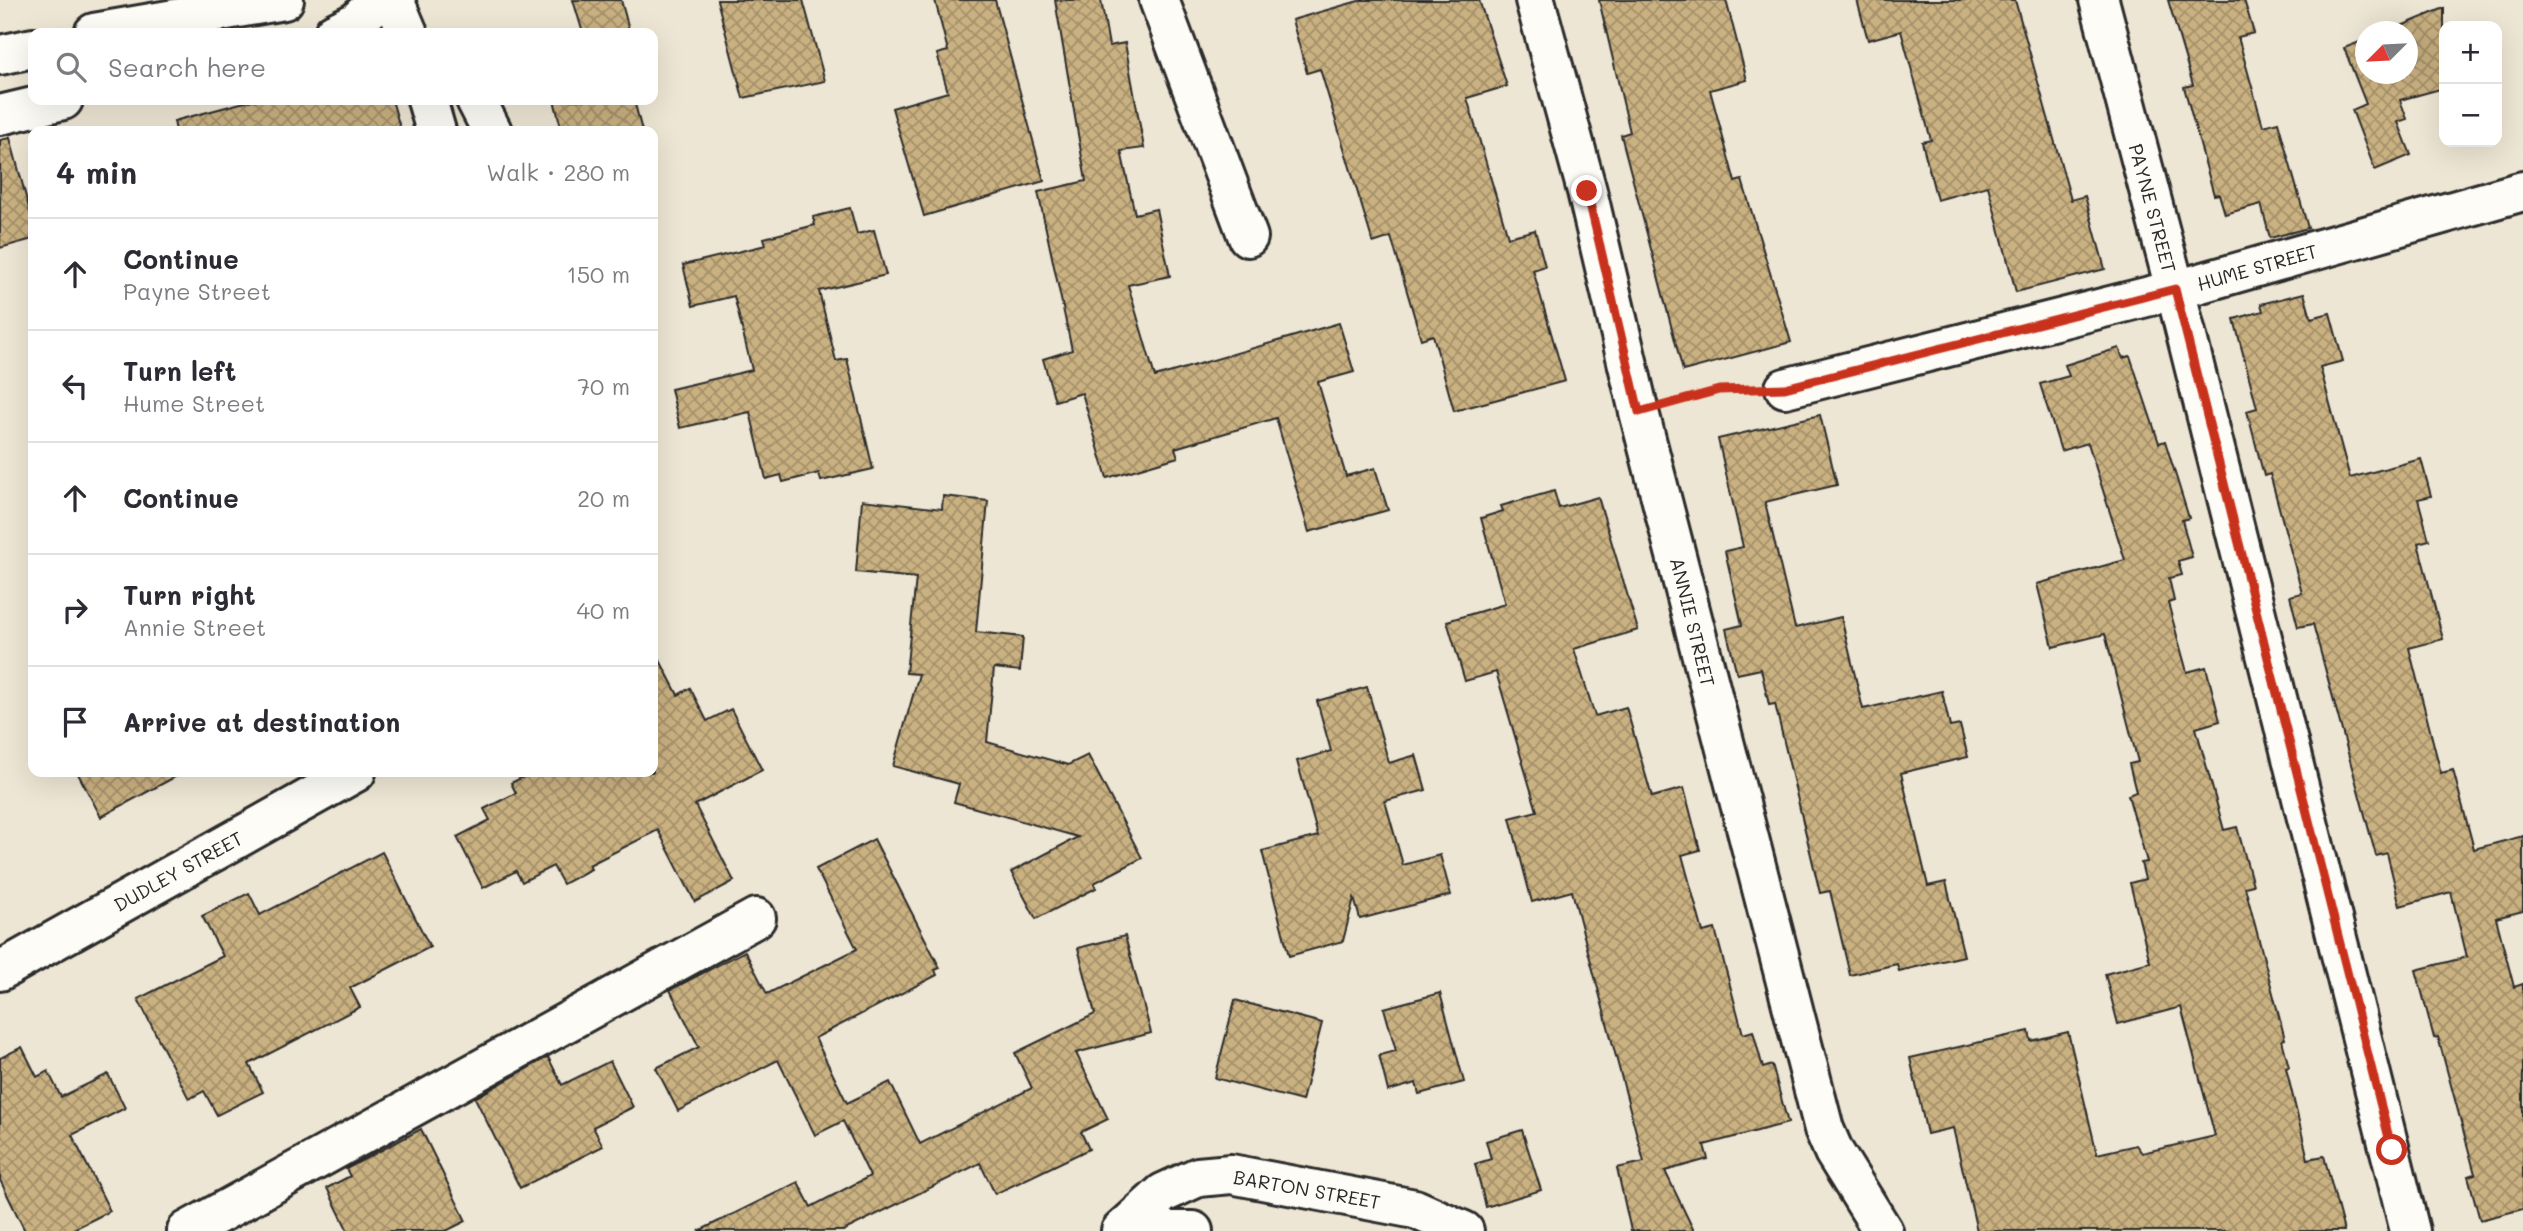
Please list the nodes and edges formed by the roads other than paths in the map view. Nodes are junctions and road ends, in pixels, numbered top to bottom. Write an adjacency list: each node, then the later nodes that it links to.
1 (284, 0): 6 (street)
2 (1159, 0): 17 (street)
3 (1535, 0): 28 (street, ANNIE STREET)
4 (2099, 0): 18 (street, PAYNE STREET)
5 (401, 16): 7 (street)
6 (123, 28)
7 (344, 28)
8 (28, 49): 9 (street)
9 (0, 55)
10 (42, 105): 13 (street)
11 (428, 105): 14 (street)
12 (479, 105): 15 (street)
13 (0, 115)
14 (435, 126)
15 (489, 126)
16 (2523, 191): 18 (street, HUME STREET)
17 (1248, 237)
18 (2175, 289): 19 (street, HUME STREET); 29 (street, PAYNE STREET)
19 (1785, 388)
20 (347, 777): 22 (street, DUDLEY STREET)
21 (756, 918): 23 (street)
22 (0, 971)
23 (187, 1231)
24 (1121, 1231): 27 (street, BARTON STREET)
25 (1154, 1231): 26 (street)
26 (1193, 1231)
27 (1464, 1231)
28 (1883, 1231)
29 (2410, 1231)

